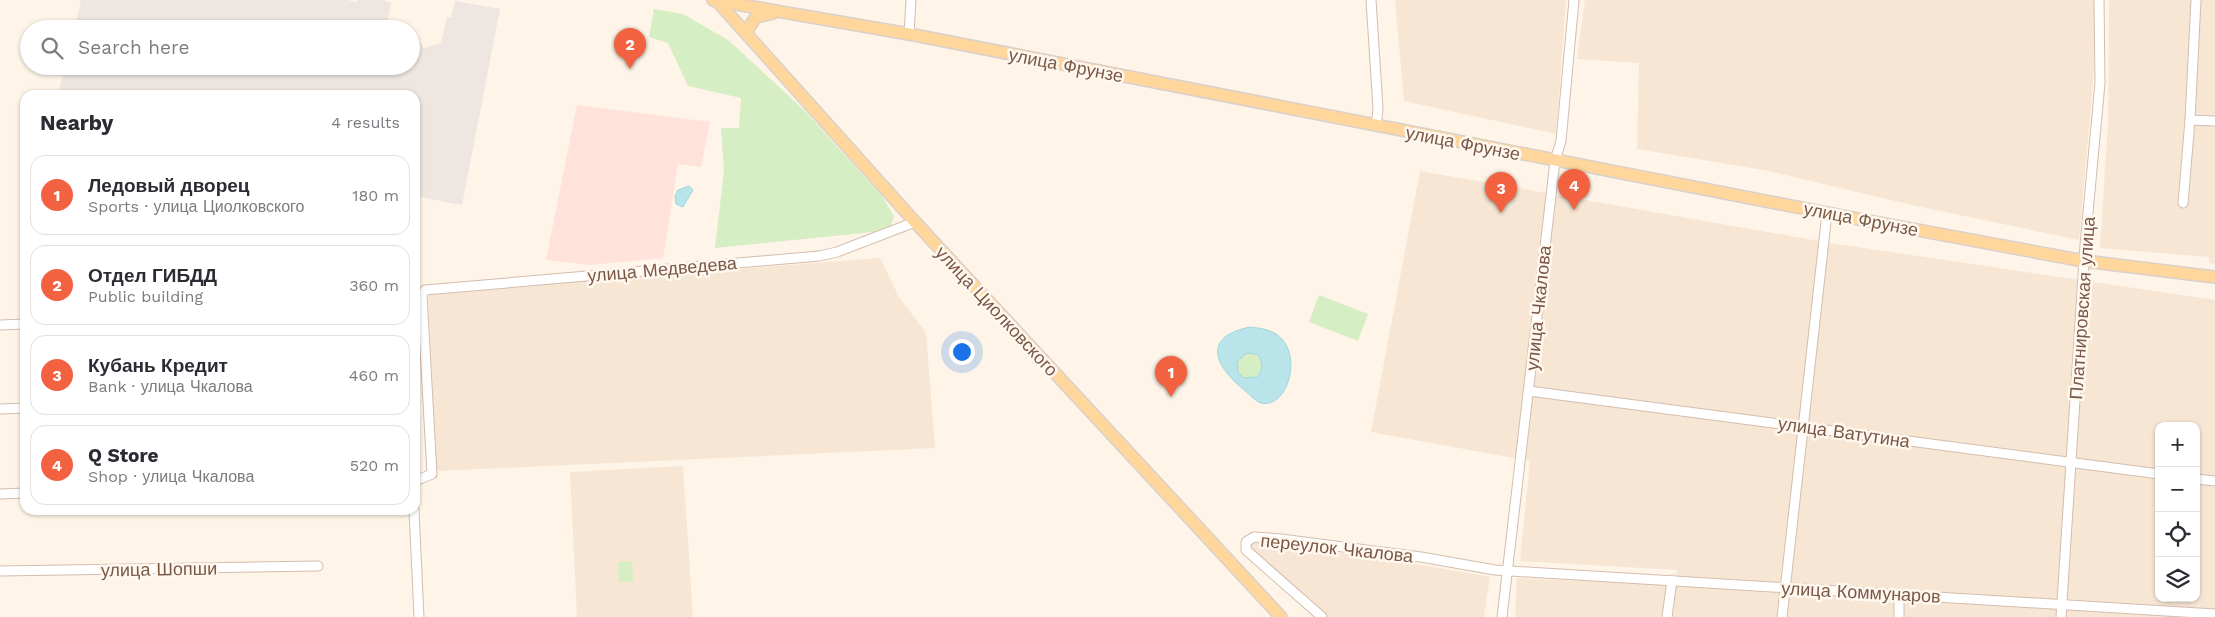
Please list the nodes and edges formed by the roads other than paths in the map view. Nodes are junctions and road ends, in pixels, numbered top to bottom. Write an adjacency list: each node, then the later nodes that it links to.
1 (715, 0): 7 (main road, улица Фрунзе); 8 (main road, улица Циолковского)
2 (911, 0): 9 (street)
3 (1371, 0): 12 (street)
4 (1574, 0): 13 (street, улица Чкалова)
5 (2099, 0): 17 (street, Платнировская улица)
6 (2196, 0): 10 (street)
7 (783, 12): 8 (main road); 9 (main road, улица Фрунзе)
8 (746, 32): 16 (main road, улица Циолковского)
9 (908, 34): 12 (main road, улица Фрунзе)
10 (2190, 120): 11 (street); 14 (street)
11 (2215, 121)
12 (1376, 126): 13 (main road, улица Фрунзе)
13 (1555, 161): 15 (main road, улица Фрунзе); 23 (street, улица Чкалова)
14 (2183, 203)
15 (1826, 213): 17 (main road, улица Фрунзе); 26 (street)
16 (915, 222): 19 (street, улица Медведева); 45 (main road, улица Циолковского)
17 (2084, 261): 18 (main road, улица Фрунзе); 27 (street, Платнировская улица)
18 (2215, 278)
19 (420, 306)
20 (20, 324): 22 (street)
21 (420, 324): 29 (street)
22 (0, 325)
23 (1529, 391): 26 (street, улица Ватутина); 36 (street, улица Чкалова)
24 (20, 408): 25 (street)
25 (0, 409)
26 (1802, 426): 27 (street, улица Ватутина); 39 (street)
27 (2071, 464): 28 (street, улица Ватутина); 41 (street, Платнировская улица)
28 (2155, 474)
29 (420, 479)
30 (2200, 480): 31 (street)
31 (2215, 482)
32 (20, 493): 33 (street)
33 (0, 494)
34 (414, 515): 44 (street)
35 (318, 566): 37 (street, улица Шопши)
36 (1506, 570): 38 (street, улица Коммунаров); 46 (street, переулок Чкалова); 47 (street, улица Чкалова)
37 (0, 571)
38 (1672, 580): 39 (street, улица Коммунаров); 48 (street)
39 (1785, 588): 40 (street, улица Коммунаров); 49 (street)
40 (1899, 594): 41 (street, улица Коммунаров); 50 (street)
41 (2062, 604): 42 (street, улица Коммунаров); 51 (street, Платнировская улица)
42 (2128, 613): 43 (street, улица Коммунаров)
43 (2215, 614)
44 (419, 617)
45 (1281, 617)
46 (1322, 617)
47 (1502, 617)
48 (1667, 617)
49 (1782, 617)
50 (1898, 617)
51 (2061, 617)

